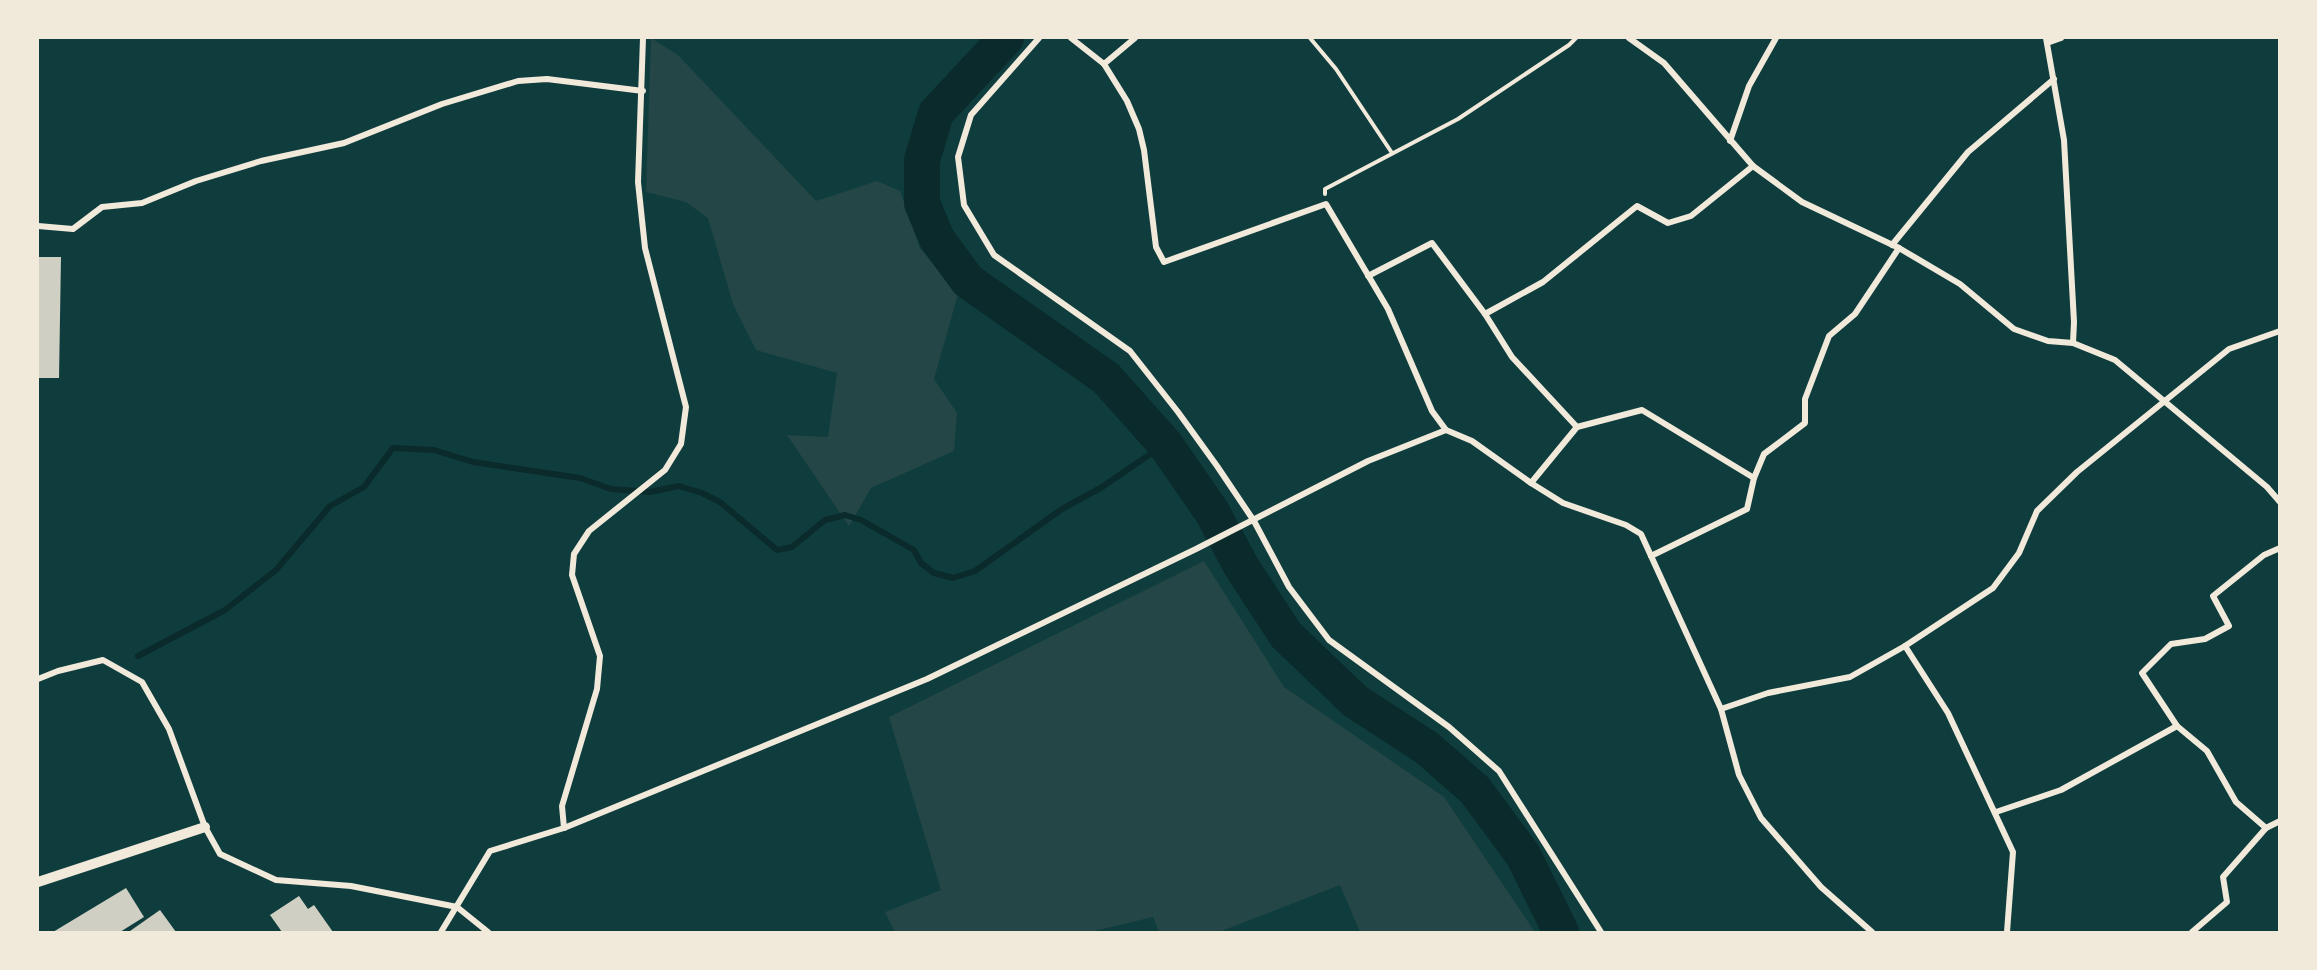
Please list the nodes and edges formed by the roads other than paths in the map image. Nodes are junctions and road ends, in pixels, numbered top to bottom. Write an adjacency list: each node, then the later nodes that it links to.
1 (644, 38): 11 (street)
2 (1039, 38): 27 (street)
3 (1071, 38): 9 (street)
4 (1135, 38): 9 (street)
5 (1629, 38): 12 (street)
6 (1776, 38): 12 (street)
7 (2061, 38): 8 (street)
8 (2047, 40): 10 (street)
9 (1104, 64): 17 (street)
10 (2054, 79): 15 (street); 20 (street)
11 (643, 91): 14 (street); 37 (street)
12 (1731, 141): 13 (street)
13 (1753, 166): 15 (street); 18 (street)
14 (38, 226)
15 (1892, 244): 16 (street)
16 (1899, 248): 20 (street); 24 (street)
17 (1368, 276): 18 (street); 23 (street)
18 (1485, 314): 22 (street)
19 (2280, 331): 21 (street)
20 (2073, 343): 21 (street)
21 (2163, 401): 26 (street); 30 (street)
22 (1577, 427): 24 (street); 25 (street)
23 (1446, 430): 25 (street); 27 (street)
24 (1754, 478): 29 (street)
25 (1531, 483): 29 (street)
26 (2280, 502)
27 (1254, 520): 37 (street); 43 (street)
28 (2280, 548): 33 (street)
29 (1651, 556): 32 (street)
30 (1905, 646): 32 (street); 34 (street)
31 (38, 679): 36 (street)
32 (1721, 710): 44 (street)
33 (2177, 726): 34 (street); 38 (street)
34 (1996, 812): 45 (street)
35 (2280, 820): 38 (street)
36 (205, 827): 39 (street); 40 (street)
37 (564, 828): 40 (street)
38 (2266, 828): 46 (street)
39 (38, 882)
40 (457, 907): 41 (street); 42 (street)
41 (441, 933)
42 (488, 933)
43 (1601, 933)
44 (1872, 933)
45 (2007, 933)
46 (2192, 933)

